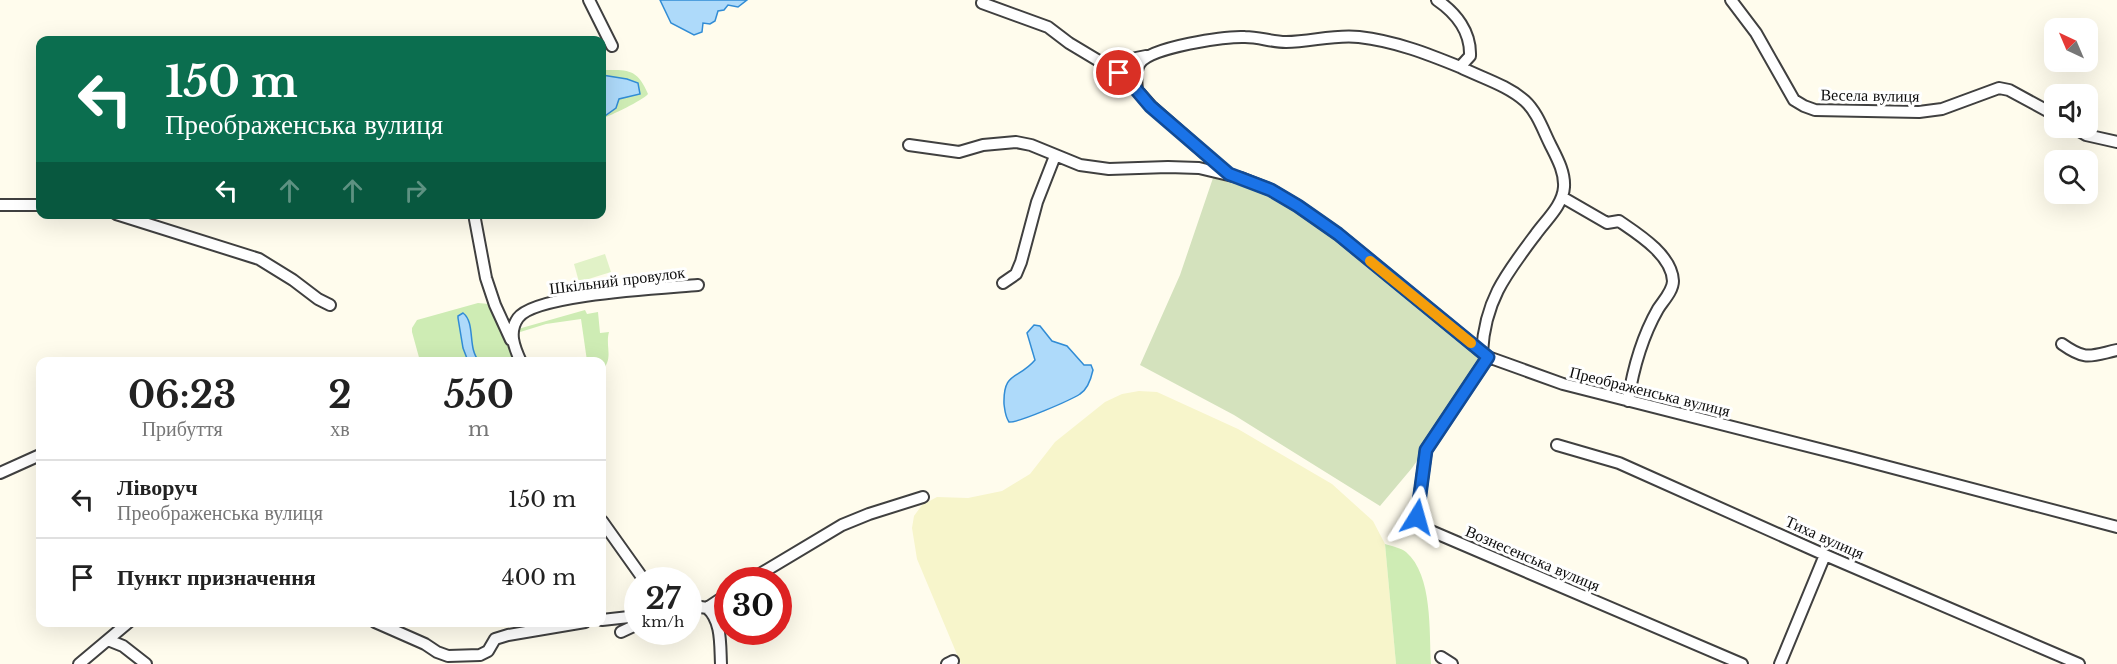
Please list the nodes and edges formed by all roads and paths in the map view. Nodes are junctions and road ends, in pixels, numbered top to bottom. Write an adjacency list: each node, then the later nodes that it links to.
1 (589, 0): 5 (street)
2 (1437, 0): 8 (street)
3 (1731, 0): 10 (street, Весела вулиця)
4 (982, 3): 7 (street, Преображенська вулиця)
5 (612, 46)
6 (1147, 56): 7 (street); 8 (street); 9 (street)
7 (1102, 62): 9 (street, Преображенська вулиця)
8 (1460, 67): 16 (street)
9 (1137, 90): 15 (street, Преображенська вулиця)
10 (2044, 109)
11 (2098, 138): 12 (street)
12 (2117, 142)
13 (909, 145): 14 (street, Преображенська вулиця)
14 (1055, 156): 15 (street, Преображенська вулиця); 21 (street)
15 (1229, 174): 27 (street, Преображенська вулиця)
16 (1562, 197): 27 (street); 29 (street)
17 (0, 205): 18 (street)
18 (36, 205)
19 (132, 219): 23 (street)
20 (475, 219): 25 (street)
21 (1003, 283)
22 (698, 285): 25 (street, Шкільний провулок)
23 (330, 305)
24 (2062, 344): 26 (street)
25 (514, 346): 28 (street)
26 (2117, 350)
27 (1485, 355): 29 (street, Преображенська вулиця); 55 (street, Вознесенська вулиця)
28 (519, 357)
29 (1628, 401): 35 (street, Преображенська вулиця)
30 (1557, 446): 36 (street, Тиха вулиця)
31 (36, 457): 32 (street)
32 (0, 473)
33 (923, 497): 38 (street)
34 (606, 527): 37 (street)
35 (2117, 527)
36 (1825, 555): 56 (street); 57 (street, Тиха вулиця)
37 (635, 567)
38 (772, 567)
39 (714, 603): 41 (street)
40 (702, 607): 41 (street)
41 (707, 608): 53 (street)
42 (624, 618): 43 (street)
43 (606, 620)
44 (123, 627): 49 (street)
45 (386, 627): 46 (street)
46 (559, 627)
47 (624, 631): 48 (street)
48 (621, 632)
49 (108, 640): 51 (street); 52 (street)
50 (1441, 657): 54 (street)
51 (79, 664)
52 (146, 664)
53 (721, 664)
54 (1452, 664)
55 (1742, 664)
56 (1780, 664)
57 (2079, 664)

